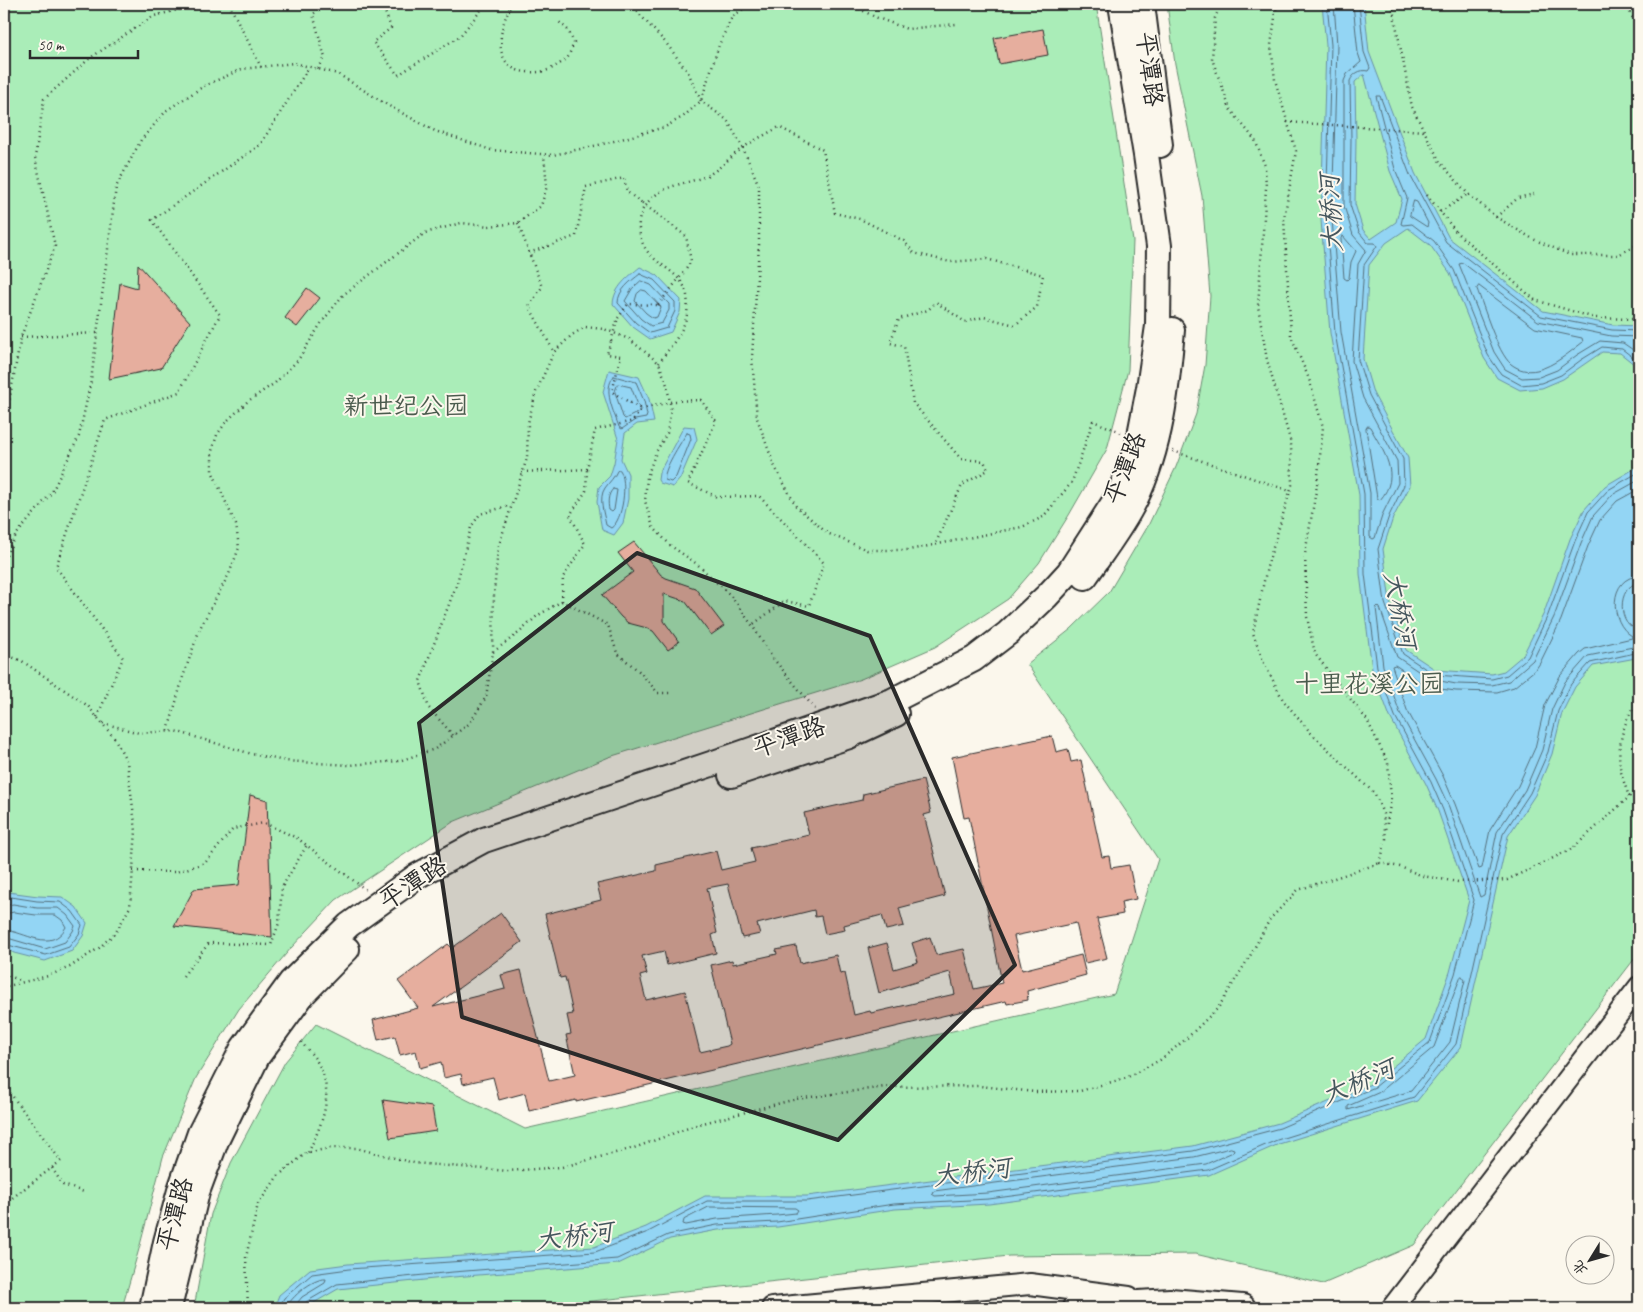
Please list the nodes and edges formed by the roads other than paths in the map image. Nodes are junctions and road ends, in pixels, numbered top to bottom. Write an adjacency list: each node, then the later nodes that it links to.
1 (1121, 4): 3 (main road, 平潭路)
2 (1142, 4): 3 (main road, 平潭路)
3 (1147, 442): 6 (main road, 平潭路); 7 (main road, 平潭路)
4 (1639, 987): 12 (street)
5 (1170, 1302): 8 (street); 9 (main road); 10 (street); 11 (main road)
6 (152, 1308)
7 (169, 1308)
8 (772, 1308)
9 (1076, 1308)
10 (1203, 1308)
11 (1242, 1308)
12 (1392, 1308)

